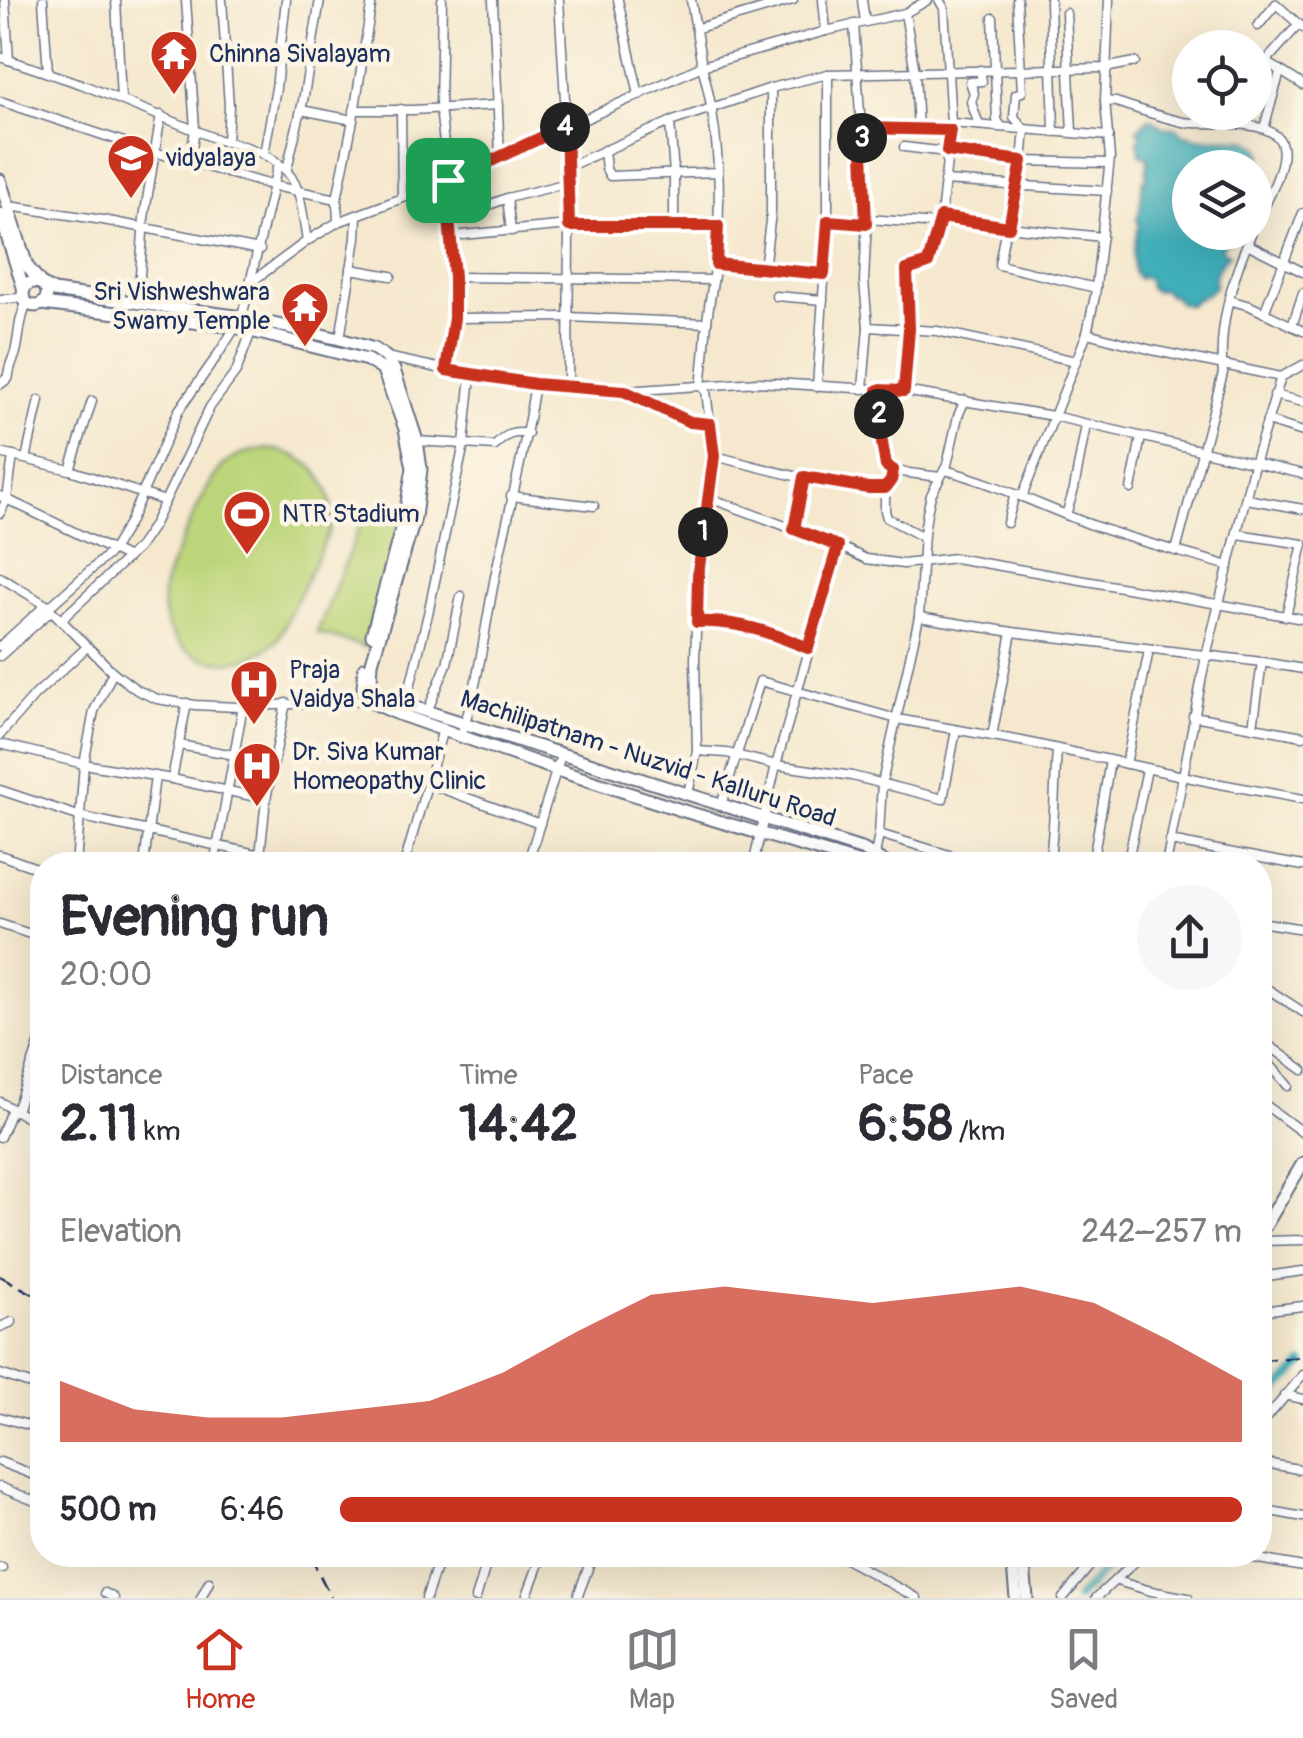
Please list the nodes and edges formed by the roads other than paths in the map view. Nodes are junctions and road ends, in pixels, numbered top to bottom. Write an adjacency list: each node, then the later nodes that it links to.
1 (6, 0): 32 (street)
2 (43, 0): 44 (street)
3 (116, 0): 50 (street)
4 (186, 0): 68 (street)
5 (222, 0): 75 (street)
6 (286, 0): 80 (street)
7 (320, 0): 58 (street)
8 (372, 0): 59 (street)
9 (442, 0): 55 (street)
10 (493, 0): 54 (street)
11 (559, 0): 64 (street)
12 (618, 0): 49 (street)
13 (692, 0): 30 (street)
14 (793, 0): 30 (street)
15 (822, 0): 31 (street)
16 (862, 0): 26 (street)
17 (928, 0): 23 (street)
18 (939, 0): 39 (street)
19 (1017, 0): 41 (street)
20 (1050, 0): 38 (street)
21 (1109, 0): 36 (street)
22 (1277, 2): 28 (street); 29 (street)
23 (905, 13): 26 (street); 42 (street)
24 (1066, 13): 35 (street)
25 (994, 18): 37 (street)
26 (864, 22): 27 (street)
27 (854, 24): 31 (street); 45 (street)
28 (1258, 26)
29 (1301, 26): 43 (street)
30 (698, 28): 34 (street)
31 (826, 31): 34 (street)
32 (5, 58): 44 (street)
33 (1135, 62): 36 (street)
34 (702, 66): 49 (street); 56 (street)
35 (1069, 67): 36 (street); 38 (street); 73 (street)
36 (1105, 68): 53 (street)
37 (996, 69): 40 (street); 41 (street); 65 (street)
38 (1050, 69): 41 (street); 72 (street)
39 (948, 70): 40 (street); 42 (street); 66 (street)
40 (980, 70): 63 (street)
41 (1020, 70): 70 (street)
42 (915, 72): 45 (street); 69 (street)
43 (1280, 72): 47 (street); 51 (street)
44 (48, 73): 50 (street)
45 (858, 73): 46 (street); 67 (street)
46 (828, 74): 48 (street); 106 (street)
47 (1303, 85)
48 (771, 88): 56 (street); 123 (street)
49 (639, 94): 64 (street)
50 (121, 100): 60 (street)
51 (1272, 100)
52 (0, 101): 79 (street)
53 (1105, 101): 61 (street); 74 (street)
54 (498, 105): 55 (street); 81 (street)
55 (440, 107): 57 (street); 90 (street)
56 (713, 107): 62 (street); 87 (street)
57 (401, 109): 59 (street); 98 (street)
58 (301, 110): 59 (street); 85 (street)
59 (353, 115): 100 (street)
60 (161, 116): 68 (street); 79 (street)
61 (1172, 119)
62 (670, 122): 77 (street); 88 (street)
63 (979, 125): 65 (street); 66 (street)
64 (566, 126): 81 (street); 86 (street)
65 (1001, 126): 70 (street)
66 (951, 127): 69 (street); 78 (street)
67 (862, 128): 69 (street); 108 (street)
68 (195, 129): 75 (street); 83 (street)
69 (918, 130)
70 (1025, 130): 72 (street); 82 (street)
71 (1268, 130): 95 (street)
72 (1054, 132): 73 (street)
73 (1072, 132): 74 (street)
74 (1109, 136): 84 (street)
75 (227, 142): 80 (street)
76 (904, 147): 78 (street)
77 (604, 150): 86 (street); 88 (street)
78 (947, 151): 82 (street); 91 (street)
79 (154, 152): 83 (street); 113 (street)
80 (264, 154): 85 (street)
81 (500, 156): 90 (street)
82 (1022, 161): 84 (street); 94 (street)
83 (190, 162): 93 (street)
84 (1110, 164): 97 (street)
85 (282, 166): 93 (street); 96 (street)
86 (567, 167): 92 (street)
87 (718, 172): 88 (street); 111 (street)
88 (674, 174): 110 (street)
89 (0, 180): 101 (highway)
90 (447, 181): 98 (street); 104 (street)
91 (944, 181): 94 (street); 105 (street)
92 (568, 183): 99 (street); 109 (street)
93 (274, 186): 96 (street); 118 (street)
94 (1017, 187): 97 (street); 112 (street)
95 (1272, 188)
96 (298, 189): 100 (street); 117 (street)
97 (1108, 191): 116 (street)
98 (402, 198): 103 (street)
99 (507, 198): 104 (street); 114 (street)
100 (336, 199): 107 (street)
101 (4, 210): 113 (street); 132 (highway); 136 (highway)
102 (1303, 213): 121 (street)
103 (357, 215): 107 (street); 124 (street)
104 (450, 220): 115 (street)
105 (939, 220): 108 (street); 112 (street); 149 (street)
106 (828, 221): 108 (street); 126 (street)
107 (338, 222): 117 (street)
108 (867, 222): 148 (street)
109 (569, 226): 110 (street); 114 (street); 129 (street)
110 (674, 226): 111 (street)
111 (718, 226): 122 (street)
112 (1009, 227): 116 (street); 133 (street)
113 (143, 229): 118 (street); 141 (street)
114 (512, 231): 115 (street)
115 (452, 236): 128 (street)
116 (1102, 237): 133 (street)
117 (307, 241): 131 (street)
118 (260, 250): 131 (street)
119 (1245, 250): 139 (street)
120 (1258, 250): 121 (street)
121 (1283, 263): 125 (street); 142 (street)
122 (716, 264): 123 (street); 130 (street)
123 (764, 268): 126 (street)
124 (350, 269): 127 (street); 153 (street)
125 (1303, 272)
126 (824, 274): 138 (street)
127 (391, 276)
128 (454, 277): 129 (street); 143 (street)
129 (570, 278): 130 (street); 144 (street)
130 (713, 280): 146 (street)
131 (250, 282): 145 (street)
132 (42, 284): 136 (highway); 140 (highway); 141 (highway)
133 (1096, 288): 152 (street)
134 (1303, 293): 147 (street)
135 (776, 296): 138 (street)
136 (25, 297): 137 (street); 140 (highway); 157 (main road)
137 (0, 299)
138 (822, 300): 166 (street)
139 (1229, 300): 142 (street); 156 (street)
140 (42, 304): 145 (highway)
141 (138, 304): 145 (highway)
142 (1264, 313): 147 (street)
143 (454, 318): 144 (street); 159 (street)
144 (568, 318): 146 (street); 165 (street)
145 (238, 322): 151 (highway); 153 (highway); 198 (street)
146 (707, 322): 164 (street)
147 (1292, 326): 150 (street)
148 (868, 327): 149 (street); 167 (street)
149 (909, 329): 155 (street); 170 (street)
150 (1303, 331)
151 (251, 332): 154 (highway); 204 (street)
152 (1087, 333): 155 (street); 156 (street)
153 (340, 339): 154 (highway)
154 (381, 361): 159 (street); 183 (highway); 240 (highway)
155 (1076, 361): 176 (street)
156 (1222, 363): 161 (street); 185 (street)
157 (4, 364): 162 (main road)
158 (1303, 365): 161 (street)
159 (446, 370): 160 (street)
160 (471, 375): 163 (street); 184 (street)
161 (1281, 377): 171 (street)
162 (0, 384)
163 (535, 384): 165 (street); 181 (street)
164 (701, 384): 166 (street); 169 (street); 178 (street)
165 (568, 387): 169 (street)
166 (817, 387): 167 (street)
167 (863, 389): 168 (street)
168 (878, 390): 170 (street); 192 (street)
169 (624, 391): 178 (street)
170 (904, 391): 173 (street)
171 (1274, 395): 175 (street); 177 (street)
172 (39, 400): 189 (street)
173 (965, 400): 176 (street); 193 (street)
174 (92, 401): 191 (street)
175 (1303, 402)
176 (1052, 416): 179 (street); 199 (street)
177 (1267, 421): 180 (street); 190 (street)
178 (710, 424): 188 (street)
179 (1086, 425): 182 (street); 208 (street)
180 (1303, 432)
181 (528, 434): 184 (street); 200 (street)
182 (1141, 437): 185 (street); 197 (street)
183 (417, 441): 184 (street); 240 (highway)
184 (464, 444): 241 (street)
185 (1201, 451): 190 (street); 216 (street)
186 (0, 453): 187 (street)
187 (13, 456): 189 (street); 202 (street)
188 (714, 456): 195 (street); 201 (street)
189 (26, 459): 191 (street)
190 (1254, 464): 194 (street); 203 (street)
191 (70, 470): 198 (street)
192 (893, 470): 193 (street); 196 (street)
193 (942, 474): 199 (street); 212 (street)
194 (1303, 474)
195 (804, 477): 196 (street); 210 (street)
196 (885, 488): 212 (street)
197 (1131, 489)
198 (142, 494): 204 (street); 215 (street)
199 (1018, 495): 208 (street); 209 (street)
200 (511, 496): 205 (street); 250 (street)
201 (708, 497): 210 (street); 228 (street)
202 (4, 498): 207 (street); 215 (street)
203 (1246, 499): 206 (street); 211 (street)
204 (165, 502): 217 (street)
205 (594, 506)
206 (1303, 509)
207 (0, 513)
208 (1066, 515): 216 (street)
209 (1007, 523)
210 (794, 529): 214 (street)
211 (1238, 534): 213 (street); 219 (street)
212 (924, 537): 218 (street)
213 (1303, 544): 224 (street)
214 (838, 546): 218 (street); 232 (street)
215 (112, 550): 217 (street); 223 (street)
216 (1176, 551): 219 (street)
217 (128, 558): 227 (street)
218 (922, 563): 222 (street); 225 (street)
219 (1229, 566): 222 (street)
220 (0, 577): 223 (street)
221 (461, 596): 245 (street)
222 (1218, 604): 224 (street); 235 (street)
223 (48, 608): 227 (street); 230 (street); 234 (street)
224 (1286, 616): 226 (street)
225 (919, 617): 229 (street); 247 (street)
226 (1303, 619)
227 (61, 620): 231 (street)
228 (697, 622): 232 (street); 258 (street)
229 (1012, 632): 233 (street); 253 (street)
230 (0, 646)
231 (87, 647): 238 (street); 252 (street)
232 (808, 648): 239 (street)
233 (1149, 650): 235 (street); 265 (street)
234 (0, 656)
235 (1206, 656): 236 (street); 246 (street)
236 (1262, 662): 237 (street); 248 (street)
237 (1303, 670)
238 (113, 672): 243 (street); 264 (street)
239 (797, 691): 247 (street); 261 (street); 266 (street)
240 (370, 698): 241 (highway, Machilipatnam - Nuzvid - Kalluru Road); 242 (street); 249 (highway, Machilipatnam - Nuzvid - Kalluru Road)
241 (396, 702): 245 (highway, Machilipatnam - Nuzvid - Kalluru Road)
242 (286, 703): 244 (street); 263 (street)
243 (187, 704): 244 (street); 256 (street)
244 (243, 706): 260 (street)
245 (428, 712): 250 (highway, Machilipatnam - Nuzvid - Kalluru Road)
246 (1193, 716): 248 (street); 270 (street)
247 (898, 719): 251 (street); 272 (street)
248 (1253, 726): 254 (street)
249 (443, 729): 250 (highway, Machilipatnam - Nuzvid - Kalluru Road); 273 (street)
250 (463, 730): 259 (highway, Machilipatnam - Nuzvid - Kalluru Road); 268 (highway, Machilipatnam - Nuzvid - Kalluru Road)
251 (956, 730): 253 (street); 272 (street)
252 (0, 735)
253 (992, 736): 257 (street)
254 (1303, 736)
255 (0, 744): 264 (street)
256 (179, 745): 260 (street); 271 (street)
257 (1057, 750): 262 (street); 300 (street)
258 (697, 751): 261 (street); 276 (street)
259 (562, 755): 268 (street); 276 (highway, Machilipatnam - Nuzvid - Kalluru Road)
260 (233, 756): 263 (street); 275 (street)
261 (737, 756): 266 (street); 279 (street)
262 (1110, 761): 265 (street); 301 (street)
263 (274, 762): 278 (street)
264 (84, 764): 269 (street); 280 (street)
265 (1126, 764): 267 (street)
266 (776, 765): 272 (street); 281 (street)
267 (1147, 769): 270 (street); 302 (street)
268 (556, 770): 282 (street); 284 (highway, Machilipatnam - Nuzvid - Kalluru Road)
269 (155, 776): 271 (street); 283 (street)
270 (1182, 776): 277 (street); 286 (street)
271 (172, 779): 275 (street)
272 (882, 783): 285 (street)
273 (429, 784): 282 (street); 293 (street)
274 (0, 790): 280 (street)
275 (226, 790): 278 (street); 287 (street)
276 (688, 794): 279 (highway, Machilipatnam - Nuzvid - Kalluru Road)
277 (1303, 799)
278 (266, 800): 292 (street)
279 (721, 804): 281 (highway, Machilipatnam - Nuzvid - Kalluru Road)
280 (78, 816): 283 (street); 288 (street)
281 (763, 817): 284 (street); 297 (highway, Machilipatnam - Nuzvid - Kalluru Road)
282 (540, 824): 294 (street)
283 (148, 831): 287 (street); 289 (street)
284 (760, 833): 295 (street); 296 (highway, Machilipatnam - Nuzvid - Kalluru Road)
285 (879, 834): 298 (street); 299 (street)
286 (1170, 842): 303 (street); 304 (street)
287 (218, 844): 290 (street); 291 (street)
288 (77, 852)
289 (146, 852)
290 (216, 852)
291 (239, 852)
292 (261, 852)
293 (408, 852)
294 (531, 852)
295 (756, 852)
296 (833, 852)
297 (847, 852)
298 (874, 852)
299 (939, 852)
300 (1052, 852)
301 (1094, 852)
302 (1131, 852)
303 (1168, 852)
304 (1225, 852)
305 (0, 855): 307 (street)
306 (1272, 860): 308 (street)
307 (30, 866)
308 (1303, 866)
309 (1303, 917): 312 (street)
310 (0, 924): 313 (street)
311 (1272, 924): 312 (street)
312 (1301, 929)
313 (30, 934)
314 (1272, 992): 315 (street)
315 (1303, 1012)
316 (1272, 1047): 319 (street)
317 (1272, 1067): 320 (street)
318 (30, 1068): 322 (street)
319 (1303, 1070)
320 (1288, 1086)
321 (0, 1102): 322 (street)
322 (14, 1110): 324 (street); 326 (street)
323 (1272, 1110): 325 (street)
324 (30, 1119)
325 (1303, 1133)
326 (0, 1137)
327 (1303, 1163): 328 (highway)
328 (1272, 1213)
329 (1302, 1237): 330 (street)
330 (1272, 1240)
331 (1303, 1271): 332 (street)
332 (1272, 1276)
333 (1303, 1306): 334 (street)
334 (1272, 1310)
335 (12, 1322): 336 (street)
336 (0, 1327)
337 (0, 1374): 339 (street)
338 (1303, 1374): 340 (street)
339 (30, 1384)
340 (1284, 1395): 341 (street); 342 (street)
341 (1303, 1398)
342 (1272, 1410)
343 (0, 1418): 344 (street)
344 (30, 1426)
345 (0, 1462): 348 (street)
346 (1272, 1464): 347 (street)
347 (1303, 1470)
348 (30, 1473)
349 (0, 1487): 350 (street)
350 (30, 1499)
351 (1272, 1511): 352 (street)
352 (1303, 1517)
353 (1272, 1561): 363 (street)
354 (436, 1567): 369 (street)
355 (485, 1567): 370 (street)
356 (538, 1567): 371 (street)
357 (590, 1567): 372 (street)
358 (857, 1567): 366 (street)
359 (1013, 1567): 374 (highway)
360 (1024, 1567): 375 (highway)
361 (1089, 1567): 376 (street)
362 (1130, 1567): 364 (street)
363 (1303, 1567)
364 (1117, 1580): 367 (street); 377 (street)
365 (208, 1582): 368 (street)
366 (901, 1594): 373 (street)
367 (1150, 1594): 378 (street)
368 (201, 1598)
369 (426, 1598)
370 (476, 1598)
371 (526, 1598)
372 (577, 1598)
373 (917, 1598)
374 (1016, 1598)
375 (1026, 1598)
376 (1063, 1598)
377 (1096, 1598)
378 (1188, 1598)

